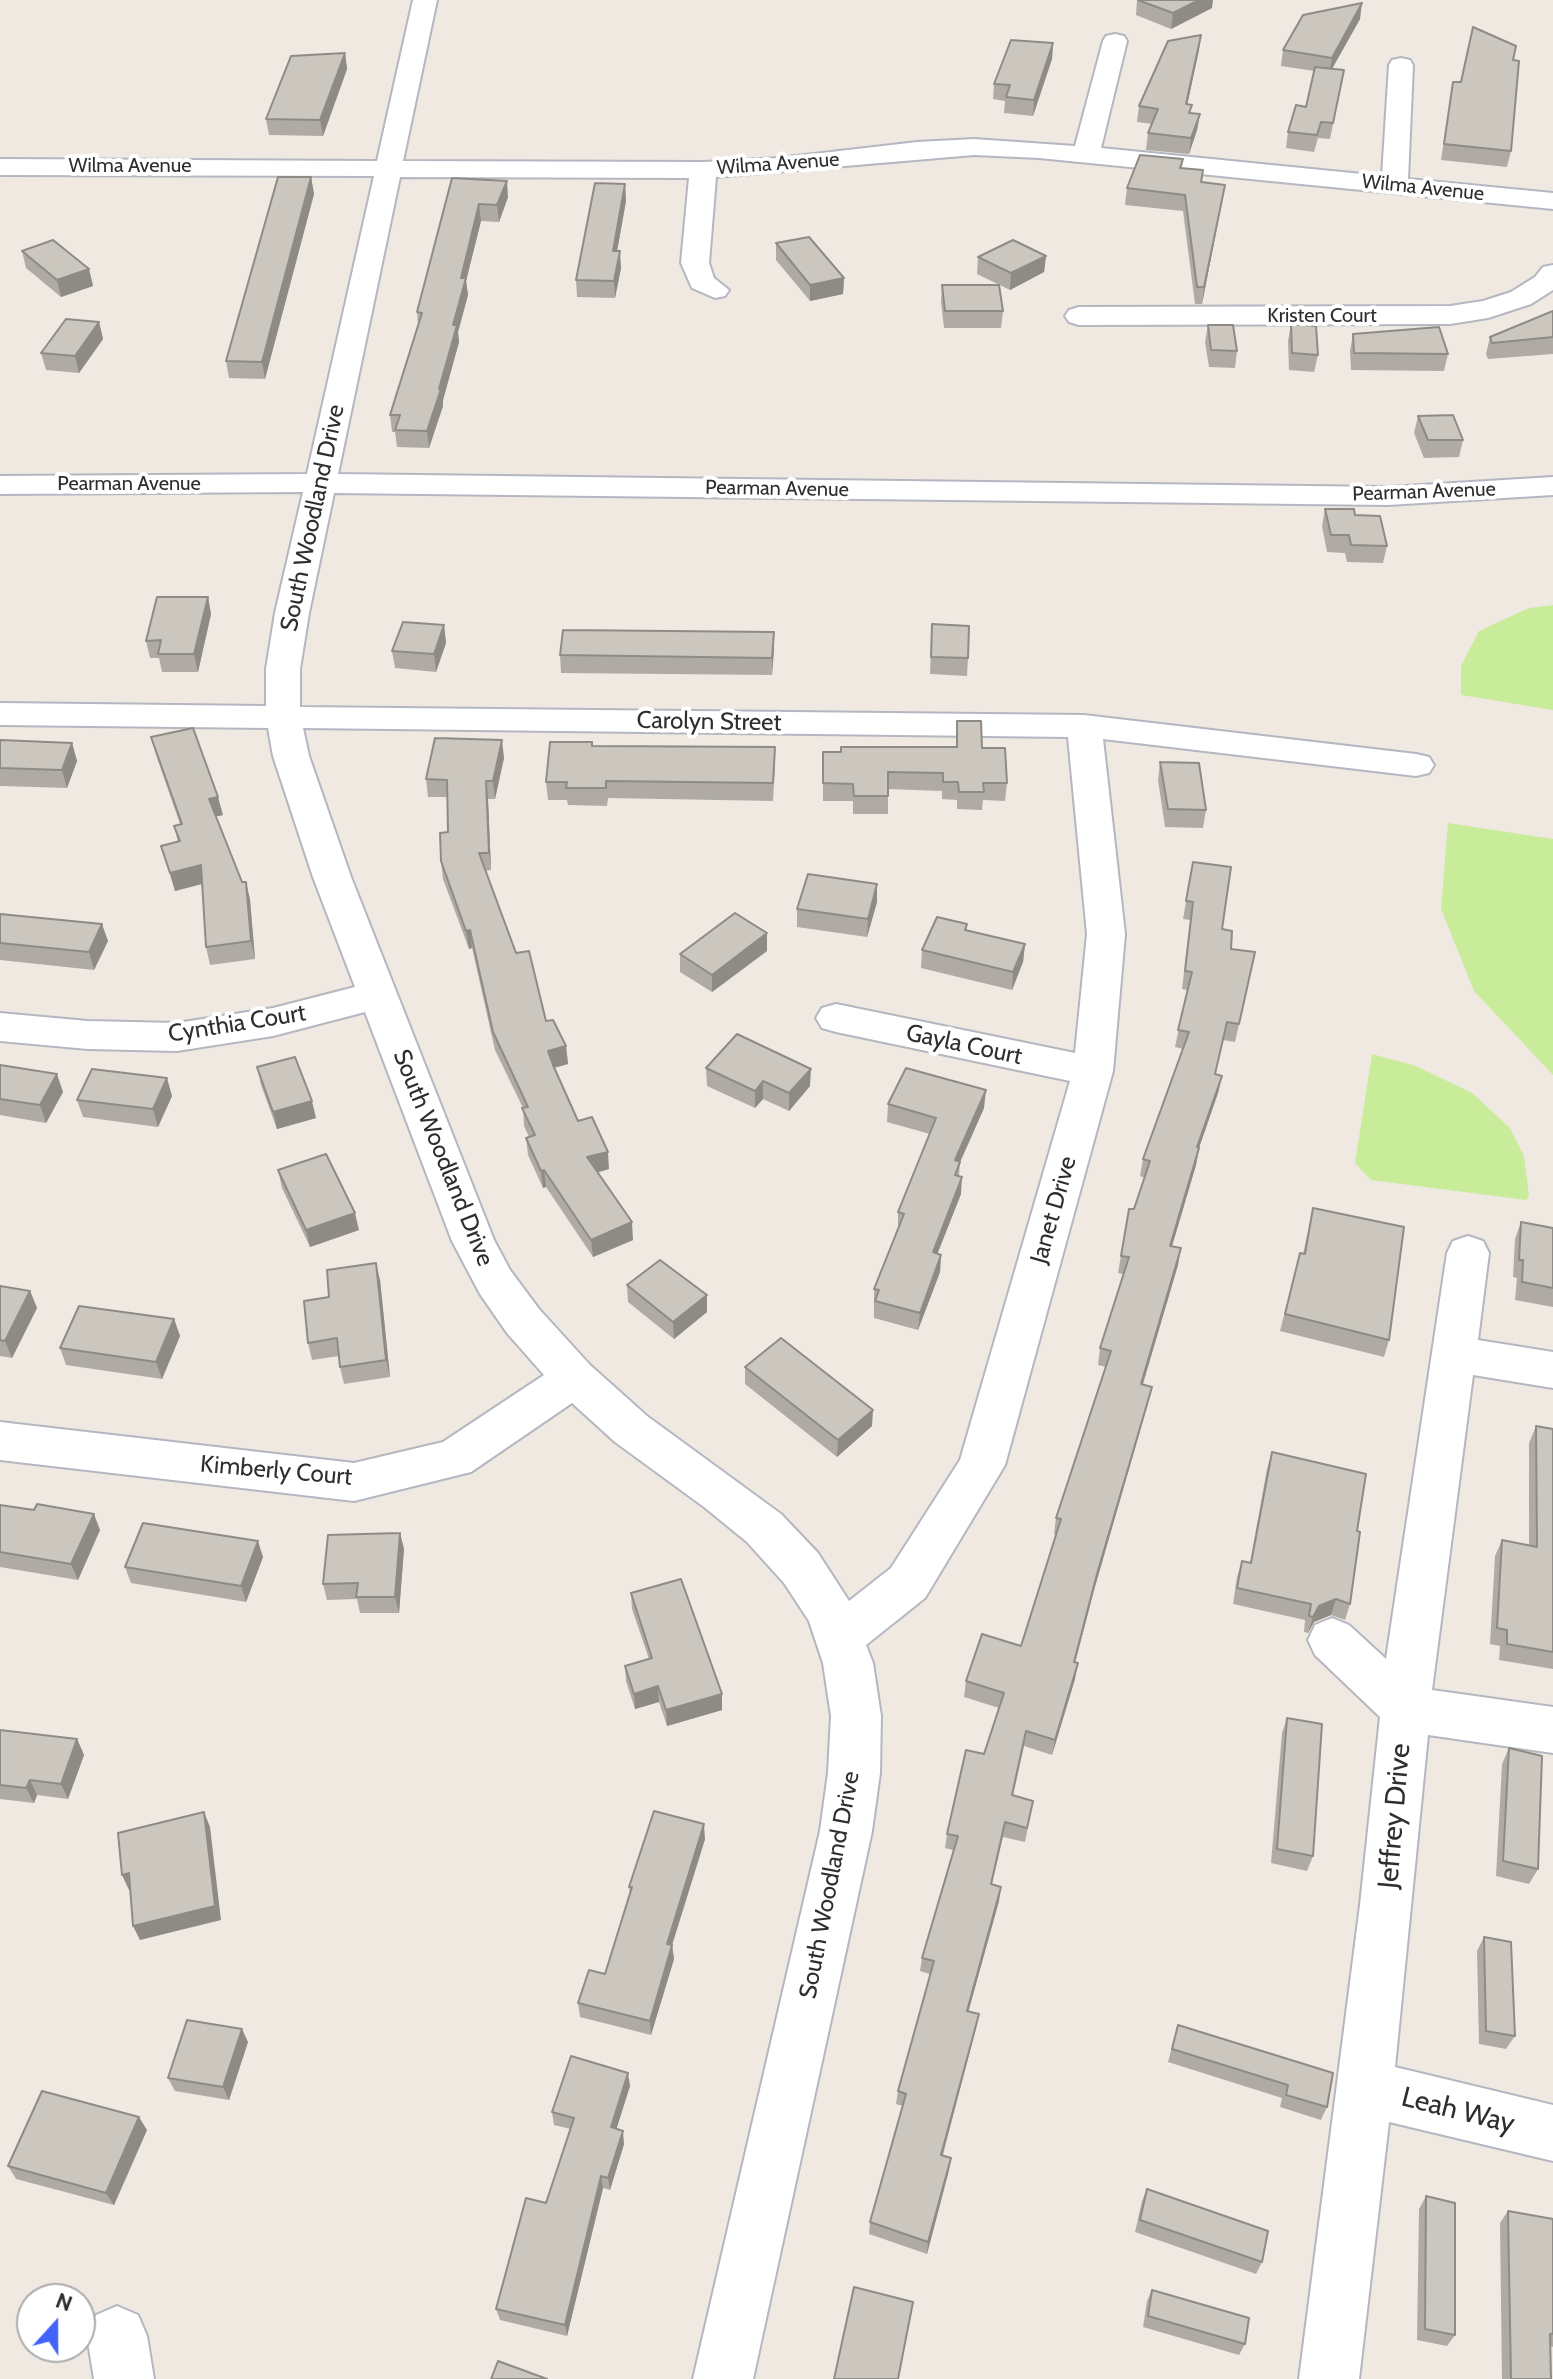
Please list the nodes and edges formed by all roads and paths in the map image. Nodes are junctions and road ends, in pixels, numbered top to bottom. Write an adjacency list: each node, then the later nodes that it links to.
1 (425, 0): 6 (street, South Woodland Drive)
2 (1115, 41): 4 (street)
3 (1401, 65): 8 (street)
4 (1086, 155): 7 (street, Wilma Avenue); 8 (street, Wilma Avenue)
5 (0, 167): 6 (street, Wilma Avenue)
6 (390, 169): 7 (street, Wilma Avenue); 13 (street, South Woodland Drive)
7 (703, 170): 11 (street)
8 (1395, 185): 9 (street, Wilma Avenue)
9 (1553, 201)
10 (1553, 273): 12 (street, Kristen Court)
11 (715, 290)
12 (1079, 316)
13 (319, 483): 14 (street, Pearman Avenue); 15 (street, Pearman Avenue); 17 (street, South Woodland Drive)
14 (0, 485)
15 (1553, 486)
16 (0, 714): 17 (street, Carolyn Street)
17 (283, 717): 18 (street, Carolyn Street); 20 (street, South Woodland Drive)
18 (1084, 726): 19 (street, Carolyn Street); 23 (street, Janet Drive)
19 (1416, 765)
20 (377, 995): 22 (street, Cynthia Court); 27 (street, South Woodland Drive)
21 (836, 1018): 23 (street, Gayla Court)
22 (0, 1027)
23 (1093, 1071): 29 (street, Janet Drive)
24 (1468, 1253): 25 (street, Jeffrey Drive)
25 (1453, 1354): 26 (street); 31 (street, Jeffrey Drive)
26 (1553, 1370)
27 (574, 1378): 28 (street, Kimberly Court); 29 (street, South Woodland Drive)
28 (0, 1441)
29 (840, 1637): 35 (street, South Woodland Drive)
30 (1332, 1640): 31 (street)
31 (1405, 1709): 32 (street); 33 (street, Jeffrey Drive)
32 (1553, 1730)
33 (1364, 2088): 34 (street, Leah Way); 36 (street, Jeffrey Drive)
34 (1553, 2133)
35 (723, 2379)
36 (1329, 2379)

